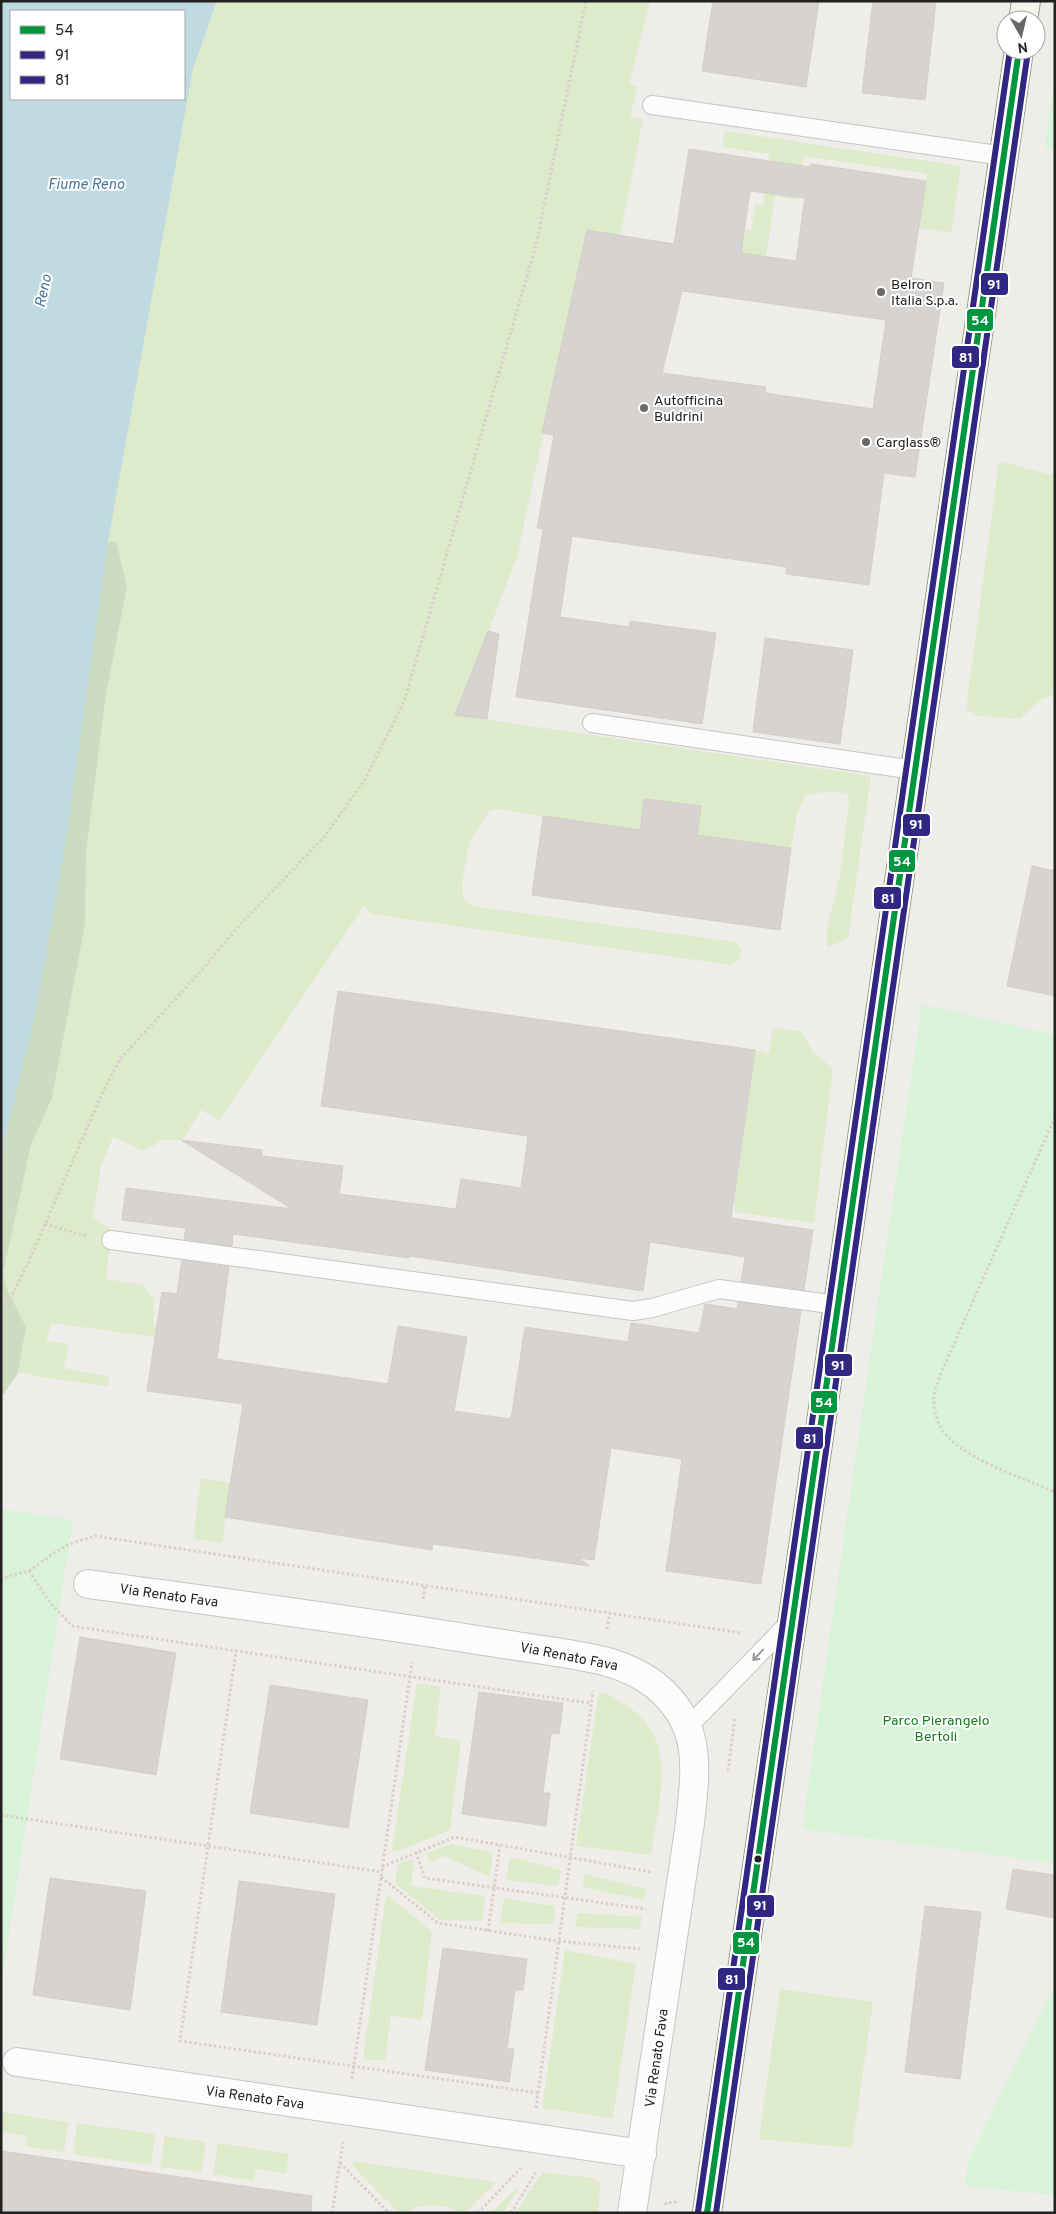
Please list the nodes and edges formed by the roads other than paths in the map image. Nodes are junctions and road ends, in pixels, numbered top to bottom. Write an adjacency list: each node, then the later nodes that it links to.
1 (1018, 60): 3 (main road)
2 (652, 105): 3 (lane)
3 (1004, 156): 5 (main road)
4 (592, 722): 5 (lane)
5 (914, 770): 7 (main road)
6 (112, 1240): 7 (lane)
7 (837, 1305): 9 (main road)
8 (88, 1584): 10 (street, Via Renato Fava)
9 (792, 1620): 10 (lane, one-way to 10); 14 (main road)
10 (688, 1727): 12 (street, Via Renato Fava)
11 (17, 2062): 12 (street, Via Renato Fava)
12 (642, 2154): 13 (street, Via Renato Fava)
13 (632, 2213)
14 (707, 2213)

